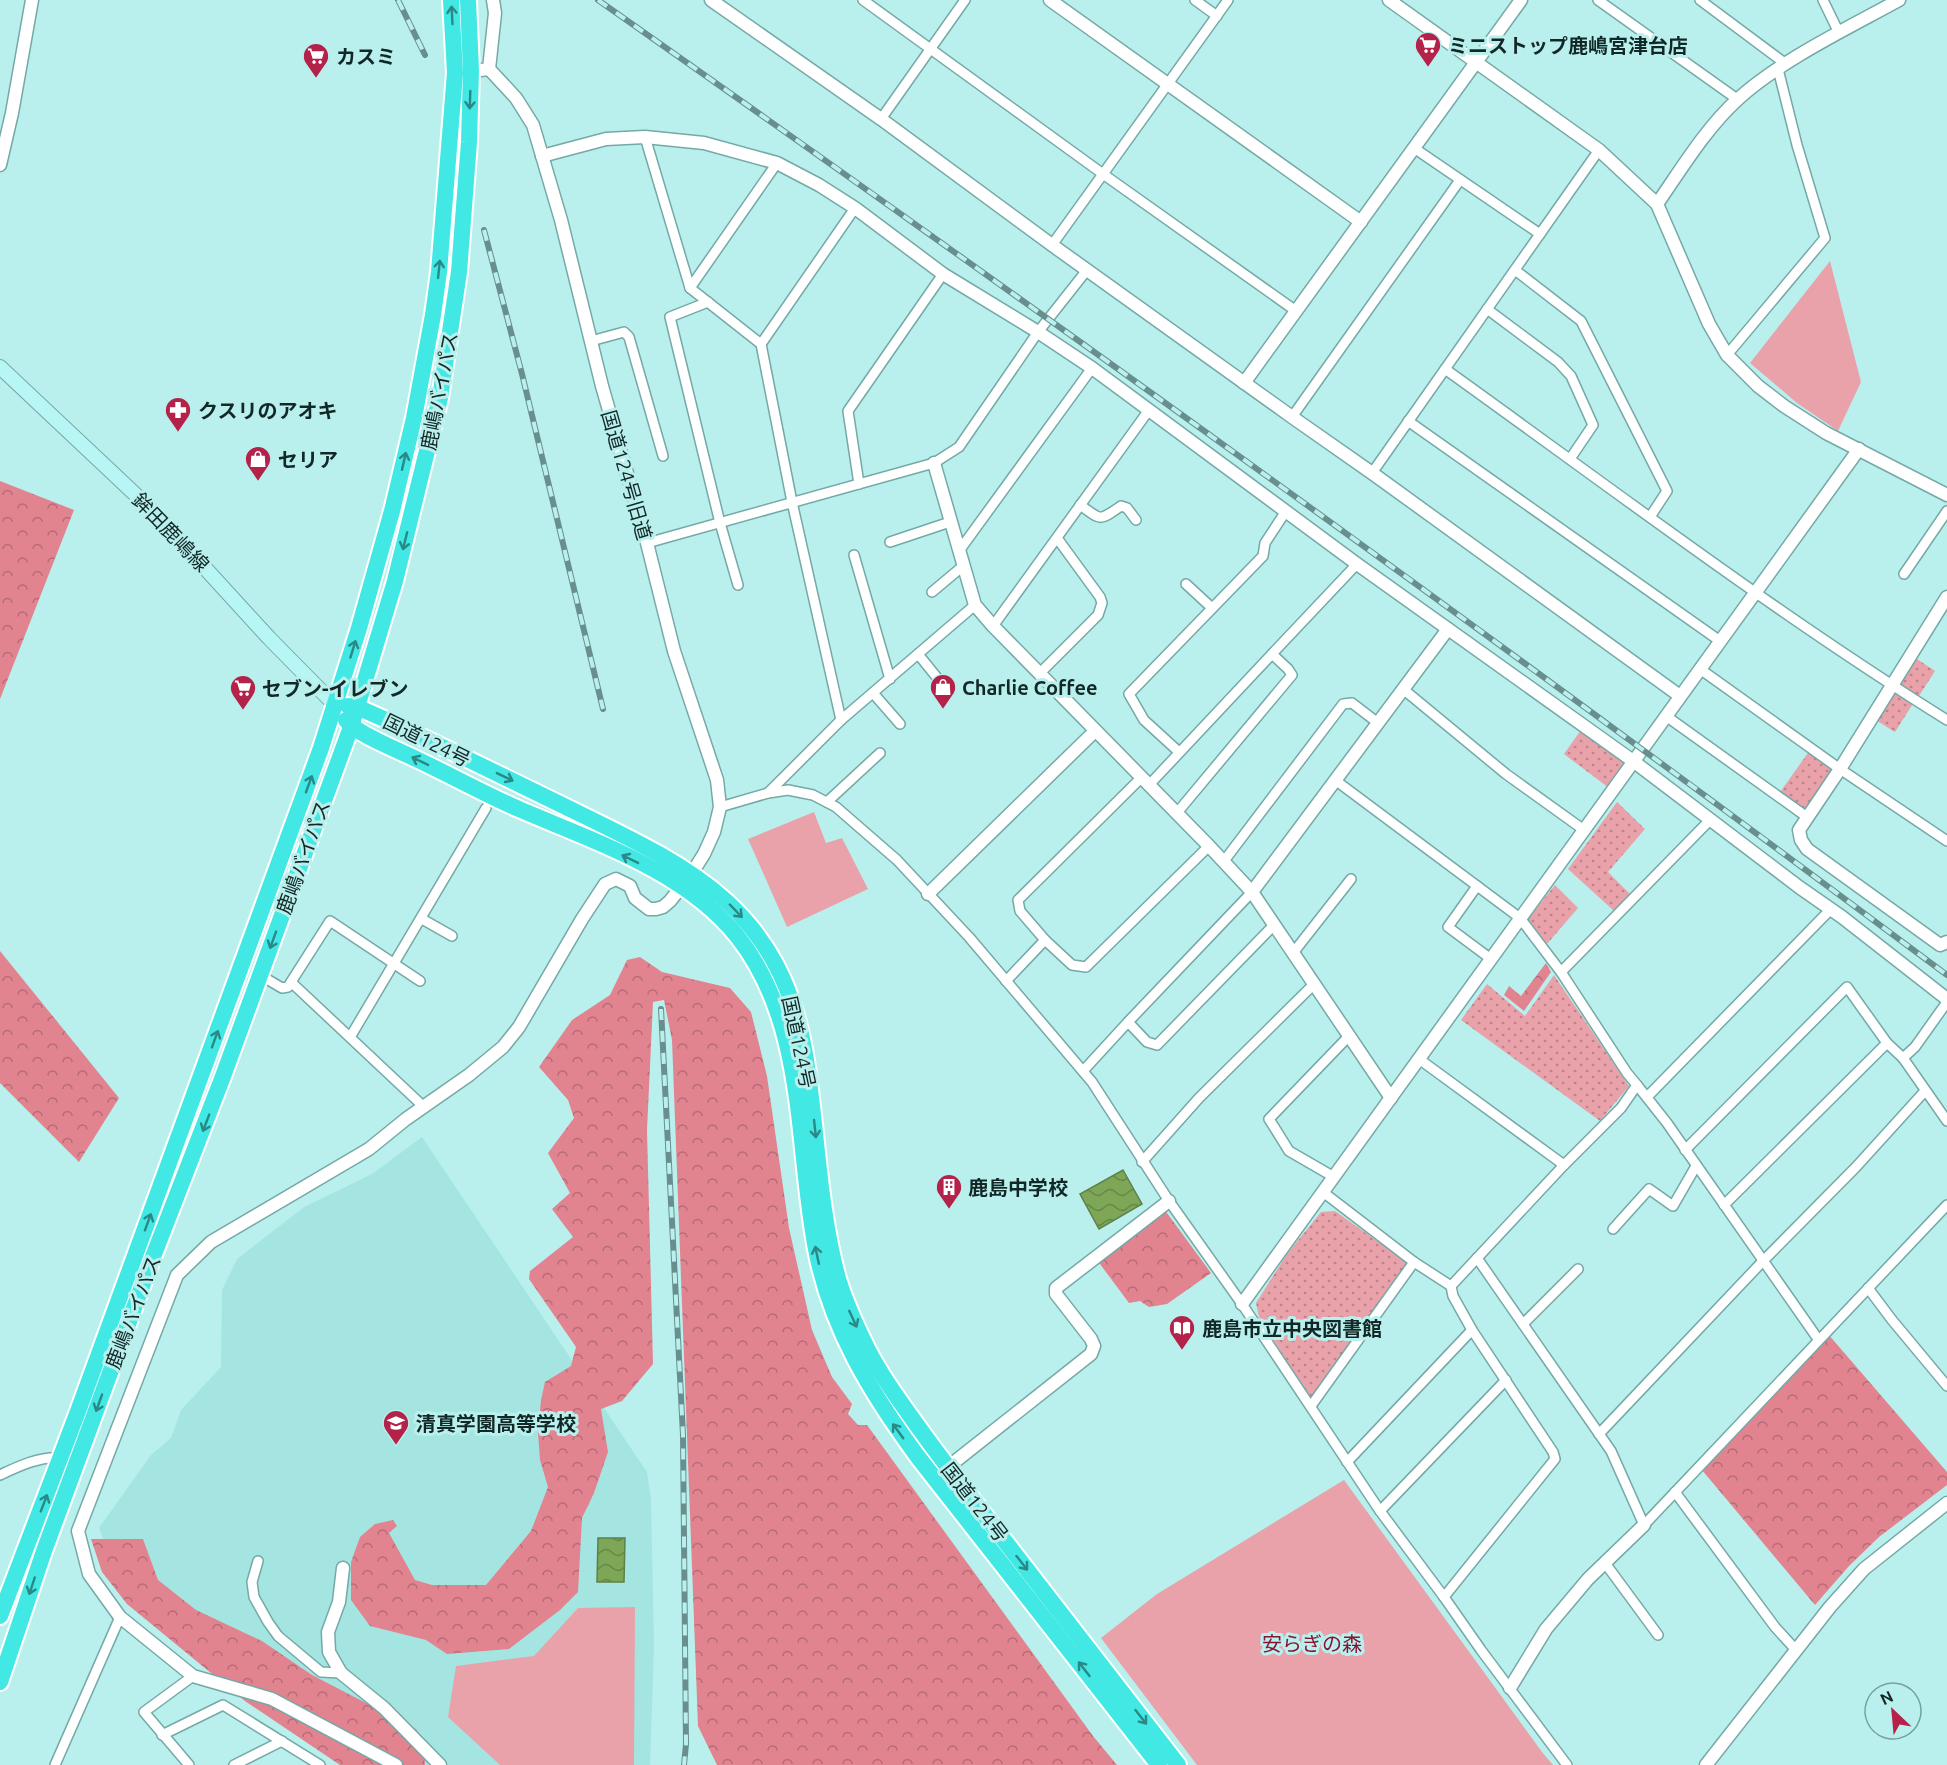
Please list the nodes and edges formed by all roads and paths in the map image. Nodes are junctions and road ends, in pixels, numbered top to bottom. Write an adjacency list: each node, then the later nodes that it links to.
1 (32, 0): 32 (street)
2 (451, 0): 23 (highway, 鹿嶋バイパス, one-way to 2)
3 (468, 0): 23 (highway, 鹿嶋バイパス)
4 (493, 0): 22 (street)
5 (711, 0): 26 (street)
6 (863, 0): 19 (street)
7 (965, 0): 19 (street)
8 (1050, 0): 24 (street)
9 (1195, 0): 17 (street)
10 (1228, 0): 17 (street)
11 (1389, 0): 20 (street)
12 (1521, 0): 20 (street)
13 (1598, 0): 25 (street)
14 (1700, 0): 21 (street)
15 (1823, 0): 18 (street)
16 (1899, 0): 18 (street)
17 (1217, 16): 24 (street)
18 (1839, 33): 21 (street)
19 (931, 49): 26 (street); 33 (street)
20 (1476, 63): 28 (street); 29 (street)
21 (1782, 67): 25 (street); 50 (street)
22 (489, 69): 23 (street); 30 (street, 国道124号旧道)
23 (463, 72): 101 (highway, 鹿嶋バイパス, one-way to 23); 102 (highway, 鹿嶋バイパス, one-way to 102)
24 (1168, 84): 33 (street); 37 (street)
25 (1737, 99): 35 (street)
26 (881, 119): 39 (street)
27 (645, 137): 30 (street); 31 (street); 43 (street)
28 (1414, 148): 34 (street); 37 (street)
29 (1599, 150): 35 (street); 38 (street)
30 (542, 156): 48 (street, 国道124号旧道)
31 (777, 163): 36 (street); 43 (street)
32 (0, 165)
33 (1103, 174): 39 (street); 46 (street)
34 (1460, 180): 38 (street); 56 (street)
35 (1657, 204): 50 (street)
36 (855, 208): 42 (street); 49 (street)
37 (1361, 222): 46 (street)
38 (1540, 234): 41 (street)
39 (1052, 245): 40 (street)
40 (1087, 270): 47 (street); 54 (street)
41 (1515, 270): 45 (street); 69 (street)
42 (943, 274): 47 (street); 63 (street)
43 (690, 288): 44 (street)
44 (708, 302): 49 (street); 72 (street)
45 (1487, 309): 53 (street); 60 (street)
46 (1296, 311): 54 (street)
47 (1038, 332): 52 (street); 61 (street)
48 (591, 341): 59 (street); 75 (street, 国道124号旧道)
49 (761, 344): 65 (street)
50 (1727, 355): 58 (street)
51 (0, 367): 101 (main road, 鉾田鹿嶋線)
52 (1092, 368): 55 (street); 76 (street)
53 (1445, 369): 57 (street); 60 (street)
54 (1244, 383): 56 (street)
55 (1149, 410): 66 (street); 68 (street)
56 (1292, 417): 62 (street)
57 (1408, 422): 62 (street); 90 (street)
58 (1859, 449): 64 (street); 84 (street)
59 (663, 456)
60 (1570, 459): 69 (street)
61 (934, 463): 63 (street); 71 (street)
62 (1372, 473): 100 (street)
63 (859, 484): 65 (street)
64 (1947, 495)
65 (792, 502): 72 (street); 104 (street)
66 (1080, 505): 70 (street); 73 (street)
67 (1947, 511): 80 (street)
68 (1286, 512): 78 (street); 87 (street)
69 (1650, 517): 84 (street)
70 (1136, 520)
71 (950, 522): 74 (street); 76 (street)
72 (720, 523): 75 (street); 82 (street)
73 (1057, 538): 88 (street); 94 (street)
74 (890, 542)
75 (647, 543): 118 (street, 国道124号旧道)
76 (959, 551): 79 (street)
77 (854, 555): 95 (street)
78 (1357, 564): 89 (street); 92 (street)
79 (963, 566): 83 (street); 86 (street)
80 (1904, 574)
81 (1186, 584): 87 (street)
82 (738, 585)
83 (932, 592)
84 (1755, 593): 90 (street); 97 (street)
85 (1947, 597): 97 (street)
86 (975, 605): 88 (street); 91 (street)
87 (1212, 608): 110 (street)
88 (993, 626): 94 (street)
89 (1448, 629): 98 (street); 112 (street)
90 (1720, 641): 93 (street)
91 (918, 654): 95 (street); 96 (street)
92 (1272, 654): 110 (street); 120 (street)
93 (1700, 669): 100 (street); 113 (street)
94 (1041, 673): 109 (street)
95 (890, 679): 99 (street)
96 (939, 680)
97 (1892, 686): 105 (street); 113 (street)
98 (1403, 689): 106 (street); 123 (street)
99 (873, 693): 104 (street); 107 (street)
100 (1680, 696): 103 (street)
101 (335, 705): 102 (highway, 国道124号); 108 (highway, 国道124号); 186 (highway, 鹿嶋バイパス, one-way to 101)
102 (357, 707): 108 (highway, 鹿嶋バイパス); 128 (highway, 国道124号, one-way to 128)
103 (1666, 716): 112 (street); 121 (street)
104 (841, 720): 116 (street)
105 (1947, 720)
106 (1378, 723): 114 (street); 126 (street)
107 (900, 724)
108 (351, 727): 128 (highway, 国道124号, one-way to 108); 143 (highway, 鹿嶋バイパス, one-way to 143)
109 (1095, 731): 115 (street); 131 (street)
110 (1179, 752): 115 (street)
111 (880, 753): 117 (street)
112 (1633, 761): 122 (street); 123 (street)
113 (1840, 769): 121 (street); 124 (street)
114 (1335, 780): 129 (street); 130 (street)
115 (1145, 781): 120 (street); 137 (street)
116 (768, 793): 117 (street); 118 (street)
117 (827, 802): 131 (street)
118 (720, 807): 128 (street, 国道124号旧道)
119 (486, 808): 134 (street)
120 (1176, 813): 125 (street)
121 (1807, 816): 138 (street)
122 (1710, 820): 132 (street); 142 (street)
123 (1584, 830): 133 (street)
124 (1947, 841)
125 (1209, 846): 126 (street); 137 (street)
126 (1224, 861): 130 (street)
127 (1352, 879): 139 (street)
128 (687, 880): 160 (street, 国道124号旧道); 188 (highway, 国道124号, one-way to 188); 190 (highway, 国道124号, one-way to 128)
129 (1477, 886): 133 (street); 140 (street)
130 (1252, 892): 135 (street); 149 (street)
131 (928, 894): 145 (street)
132 (1831, 909): 148 (street); 158 (street)
133 (1520, 918): 140 (street); 142 (street)
134 (422, 919): 136 (street); 141 (street)
135 (1274, 925): 139 (street); 149 (street)
136 (452, 936)
137 (1045, 939): 145 (street)
138 (1947, 942)
139 (1293, 953): 147 (street)
140 (1491, 959): 154 (street)
141 (395, 964): 144 (street); 146 (street); 150 (street)
142 (1561, 972): 156 (street)
143 (261, 975): 146 (street); 205 (highway, 鹿嶋バイパス, one-way to 205)
144 (420, 981)
145 (1006, 981): 155 (street)
146 (291, 982): 160 (street)
147 (1314, 984): 151 (street); 163 (street)
148 (1947, 1000): 153 (street)
149 (1128, 1022): 155 (street)
150 (352, 1034)
151 (1349, 1036): 159 (street); 166 (street)
152 (1887, 1042): 153 (street); 162 (street); 169 (street)
153 (1903, 1058): 157 (street)
154 (1419, 1059): 159 (street); 164 (street)
155 (1083, 1071): 163 (street)
156 (1637, 1085): 158 (street); 164 (street)
157 (1925, 1091): 161 (street); 173 (street)
158 (1647, 1097): 162 (street)
159 (1390, 1098): 166 (street)
160 (424, 1107): 200 (street)
161 (1947, 1121)
162 (1685, 1150): 165 (street)
163 (1142, 1162): 168 (street)
164 (1564, 1165): 172 (street)
165 (1696, 1166): 169 (street); 171 (street)
166 (1334, 1177): 167 (street)
167 (1323, 1192): 174 (street); 178 (street)
168 (1169, 1202): 178 (street); 188 (street)
169 (1724, 1205): 173 (street)
170 (1946, 1209): 177 (street)
171 (1613, 1229)
172 (1478, 1258): 176 (street); 179 (street)
173 (1763, 1261): 181 (street); 185 (street)
174 (1414, 1262): 176 (street); 184 (street)
175 (1578, 1269): 179 (street)
176 (1451, 1286): 180 (street)
177 (1868, 1288): 181 (street); 183 (street)
178 (1242, 1304): 184 (street)
179 (1523, 1324): 185 (street)
180 (1472, 1330): 182 (street); 187 (street)
181 (1818, 1340): 191 (street)
182 (1506, 1380): 193 (street); 198 (street)
183 (1947, 1386)
184 (1311, 1406): 187 (street)
185 (1599, 1434): 194 (street)
186 (61, 1458): 189 (street); 199 (highway, 鹿嶋バイパス, one-way to 186)
187 (1347, 1462): 193 (street)
188 (947, 1467): 190 (street); 216 (highway, 国道124号, one-way to 216)
189 (0, 1475)
190 (933, 1478): 215 (highway, 国道124号, one-way to 190)
191 (1675, 1492): 194 (street); 202 (street)
192 (1947, 1503): 202 (street)
193 (1380, 1511): 198 (street)
194 (1644, 1525): 196 (street)
195 (258, 1561): 203 (street)
196 (1605, 1563): 201 (street); 206 (street)
197 (343, 1568): 203 (street)
198 (1444, 1597): 206 (street)
199 (0, 1616)
200 (120, 1617): 204 (street); 209 (street)
201 (1658, 1635)
202 (1796, 1650): 218 (street)
203 (341, 1673): 214 (street)
204 (193, 1676): 207 (street); 213 (street)
205 (0, 1683)
206 (1510, 1688): 217 (street)
207 (162, 1735): 208 (street); 210 (street)
208 (282, 1741): 211 (street); 212 (street)
209 (55, 1765)
210 (189, 1765)
211 (234, 1765)
212 (320, 1765)
213 (396, 1765)
214 (441, 1765)
215 (1159, 1765)
216 (1178, 1765)
217 (1567, 1765)
218 (1706, 1765)

